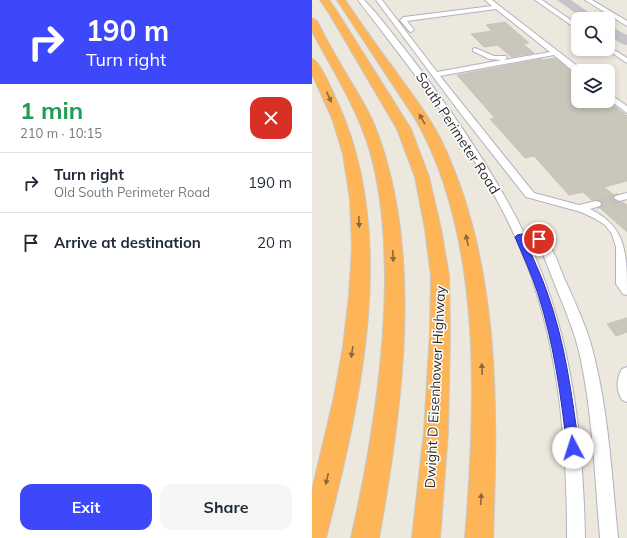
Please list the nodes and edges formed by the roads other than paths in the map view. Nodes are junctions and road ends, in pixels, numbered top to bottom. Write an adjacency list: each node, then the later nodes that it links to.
1 (324, 0): 10 (highway, Dwight D Eisenhower Highway)
2 (329, 0): 10 (highway)
3 (340, 0): 35 (highway, one-way to 3)
4 (361, 0): 27 (street, South Perimeter Road)
5 (379, 0): 22 (street)
6 (488, 0): 9 (street)
7 (538, 0): 12 (street)
8 (588, 0): 14 (street)
9 (497, 7): 15 (street); 17 (street)
10 (336, 18): 34 (highway, Dwight D Eisenhower Highway)
11 (312, 21): 33 (highway, one-way to 33)
12 (571, 23)
13 (616, 23): 14 (street)
14 (625, 23)
15 (413, 31)
16 (475, 50): 17 (street)
17 (554, 52): 21 (street); 22 (street)
18 (615, 53): 19 (street)
19 (627, 61)
20 (312, 62): 32 (highway, one-way to 32)
21 (571, 65)
22 (436, 74): 26 (street)
23 (615, 100): 24 (street)
24 (627, 110)
25 (596, 204): 26 (street)
26 (580, 208): 28 (street)
27 (520, 237): 36 (street, South Perimeter Road); 37 (street)
28 (624, 278): 29 (street)
29 (627, 291)
30 (627, 373): 31 (street)
31 (627, 396)
32 (312, 538)
33 (365, 538)
34 (426, 538)
35 (479, 538)
36 (576, 538)
37 (609, 538)

